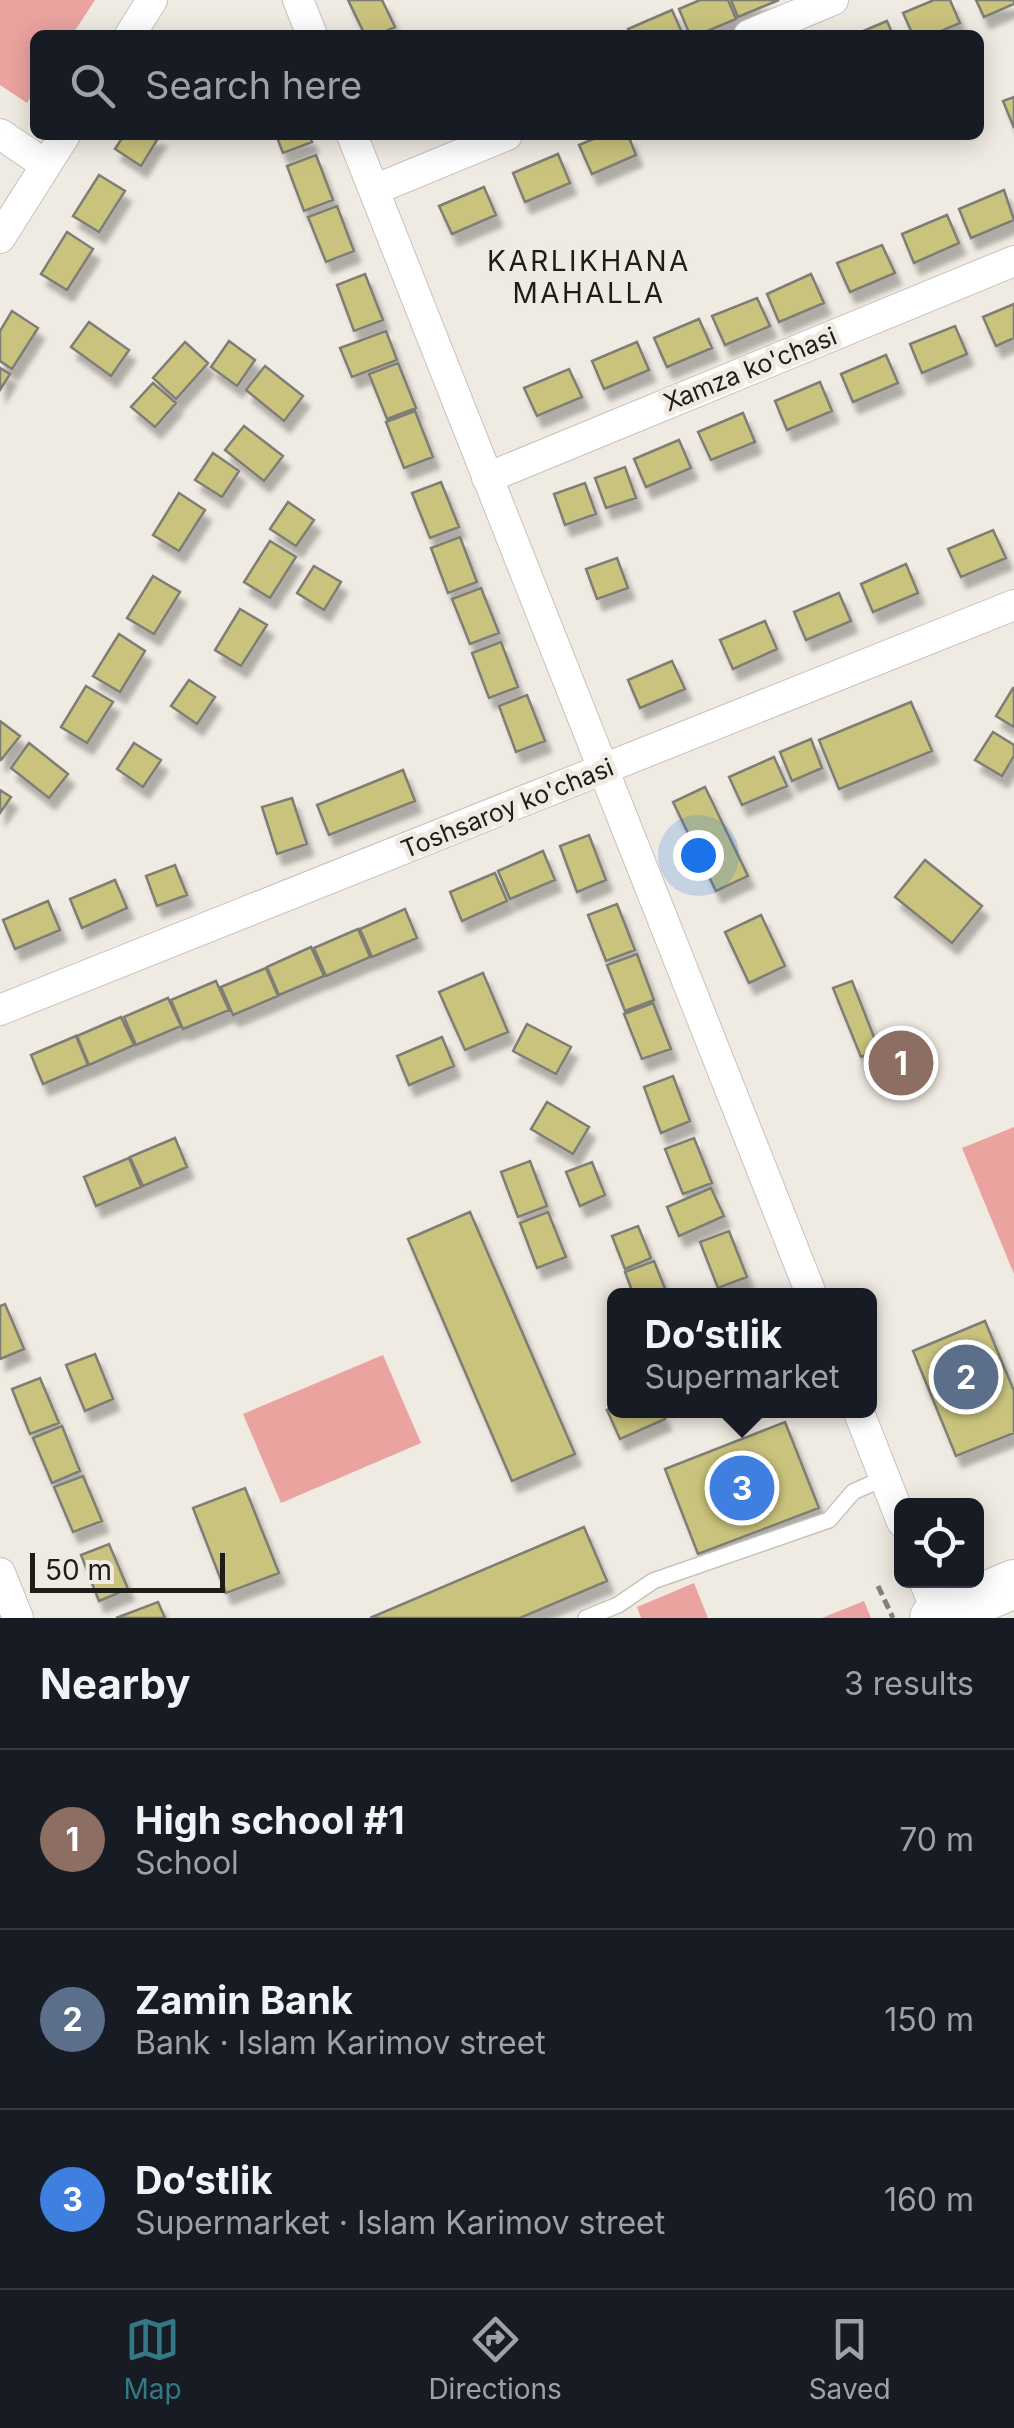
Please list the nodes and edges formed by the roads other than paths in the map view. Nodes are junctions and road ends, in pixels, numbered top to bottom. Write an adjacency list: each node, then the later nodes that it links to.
1 (152, 0): 4 (street)
2 (298, 0): 5 (street)
3 (833, 0): 6 (street)
4 (133, 30)
5 (310, 30)
6 (760, 30)
7 (0, 134): 11 (street)
8 (62, 140): 11 (street)
9 (354, 140): 12 (street)
10 (495, 140): 12 (street)
11 (46, 164): 13 (street)
12 (374, 190): 15 (street)
13 (0, 238)
14 (1014, 261): 15 (street, Xamza ko'chasi)
15 (487, 478): 17 (street)
16 (1014, 605): 17 (street, Toshsaroy ko'chasi)
17 (605, 769): 18 (street, Toshsaroy ko'chasi); 19 (street)
18 (0, 1010)
19 (809, 1288)
20 (861, 1418): 21 (street)
21 (884, 1478): 22 (street); 27 (lane)
22 (894, 1502)
23 (0, 1572): 26 (street)
24 (1014, 1584): 25 (main road)
25 (926, 1610)
26 (18, 1618)
27 (586, 1618)

